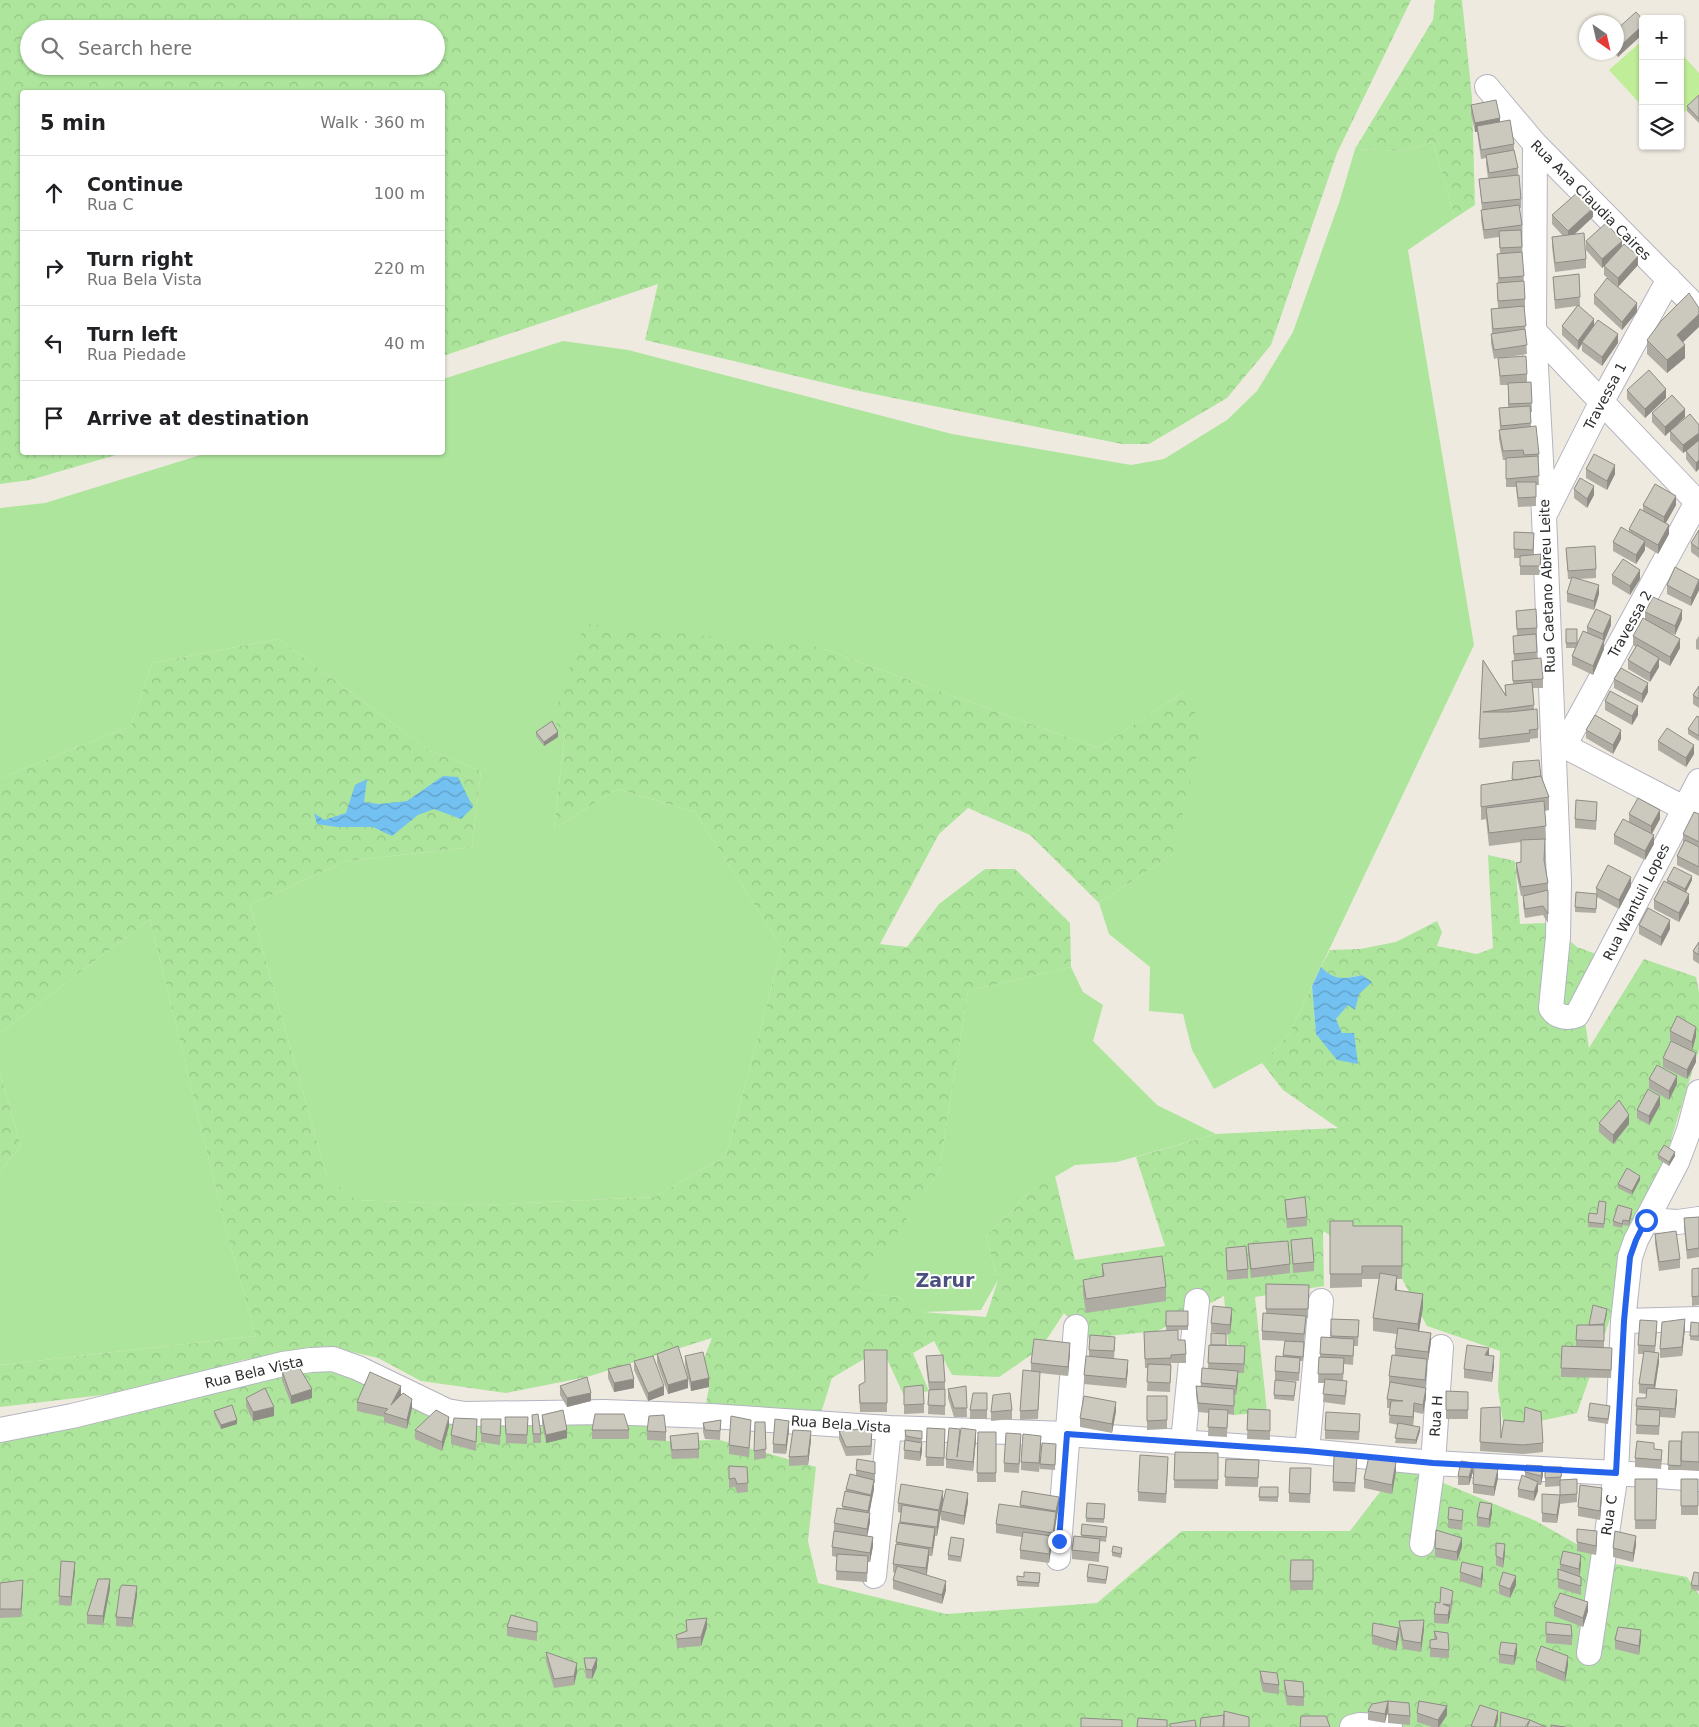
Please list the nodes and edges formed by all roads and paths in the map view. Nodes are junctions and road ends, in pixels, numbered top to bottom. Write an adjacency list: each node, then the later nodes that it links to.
1 (1487, 87): 2 (street, Rua Ana Claudia Caires)
2 (1535, 144): 3 (street, Rua Ana Claudia Caires); 5 (street, Rua Caetano Abreu Leite)
3 (1669, 279): 4 (street, Rua Ana Claudia Caires); 6 (street, Travessa 1)
4 (1699, 310)
5 (1534, 331): 6 (street); 8 (street, Rua Caetano Abreu Leite)
6 (1602, 401): 7 (street); 8 (street, Travessa 1)
7 (1698, 504): 9 (street, Travessa 2)
8 (1544, 516): 9 (street, Rua Caetano Abreu Leite)
9 (1558, 743): 11 (street); 12 (street, Rua Caetano Abreu Leite)
10 (1699, 781): 11 (street, Rua Wantuil Lopes)
11 (1691, 812): 12 (street, Rua Wantuil Lopes)
12 (1567, 1018)
13 (1699, 1092): 14 (street, Rua C)
14 (1694, 1130): 16 (street, Rua C)
15 (1699, 1219): 16 (street)
16 (1646, 1220): 20 (street, Rua C)
17 (1321, 1301): 27 (street)
18 (1197, 1302): 26 (street)
19 (1699, 1319): 20 (street)
20 (1624, 1321): 29 (street, Rua C)
21 (1076, 1327): 25 (street)
22 (1441, 1347): 28 (street, Rua H)
23 (889, 1428): 24 (street, Rua Bela Vista); 25 (street, Rua Bela Vista); 33 (street)
24 (0, 1430)
25 (1067, 1434): 26 (street, Rua Bela Vista); 32 (street)
26 (1183, 1442): 27 (street, Rua Bela Vista)
27 (1307, 1451): 28 (street, Rua Bela Vista)
28 (1433, 1463): 29 (street, Rua Bela Vista); 31 (street, Rua H)
29 (1616, 1473): 30 (street, Rua Bela Vista); 34 (street, Rua C)
30 (1699, 1479)
31 (1422, 1544)
32 (1058, 1558)
33 (874, 1576)
34 (1588, 1653)
35 (1352, 1727): 36 (street)
36 (1390, 1727)

